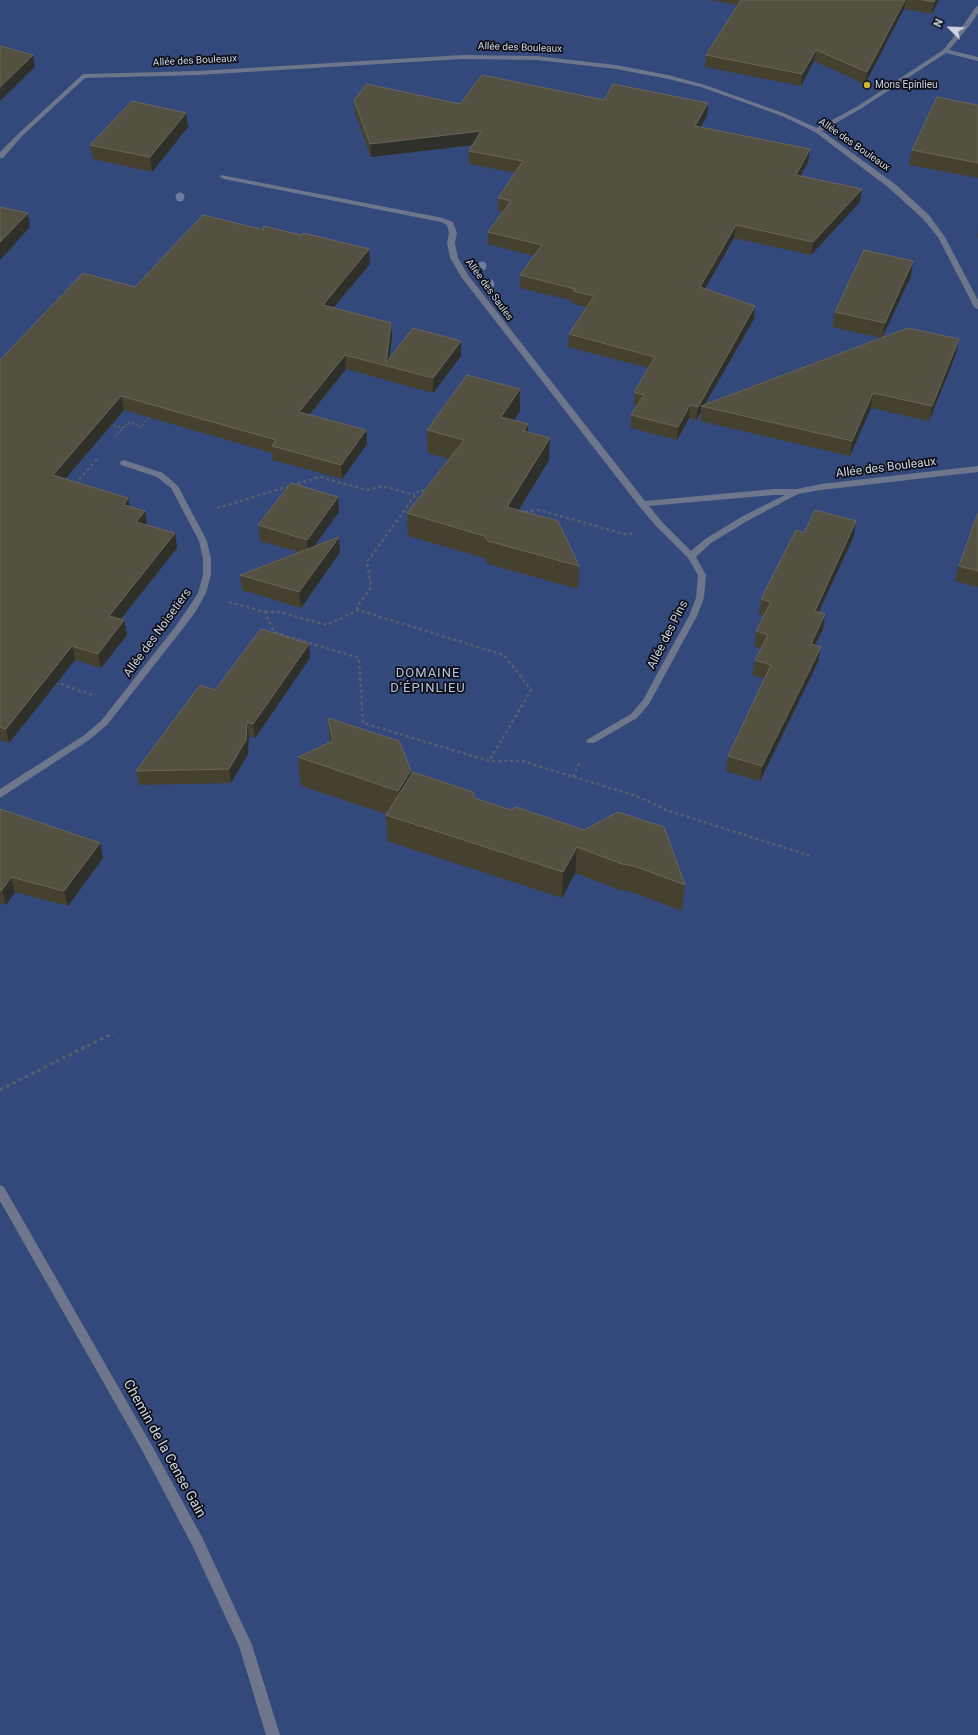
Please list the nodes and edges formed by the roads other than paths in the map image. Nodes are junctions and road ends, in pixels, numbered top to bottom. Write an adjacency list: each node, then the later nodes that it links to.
1 (978, 8): 2 (street)
2 (945, 51): 3 (street); 4 (street)
3 (978, 59)
4 (817, 131): 5 (street, Allée des Bouleaux); 7 (street, Allée des Bouleaux)
5 (0, 156)
6 (224, 177): 11 (street, Allée des Saules)
7 (978, 307)
8 (124, 463): 15 (street, Allée des Noisetiers)
9 (978, 469): 10 (street, Allée des Bouleaux)
10 (797, 492): 11 (street, Allée des Bouleaux); 13 (street, Allée des Bouleaux)
11 (642, 504): 12 (street, Allée des Saules)
12 (659, 524): 13 (street, Allée des Pins)
13 (691, 556): 14 (street, Allée des Pins)
14 (591, 741)
15 (0, 794)
16 (0, 1190): 17 (street, Chemin de la Cense Gain)
17 (273, 1735)

